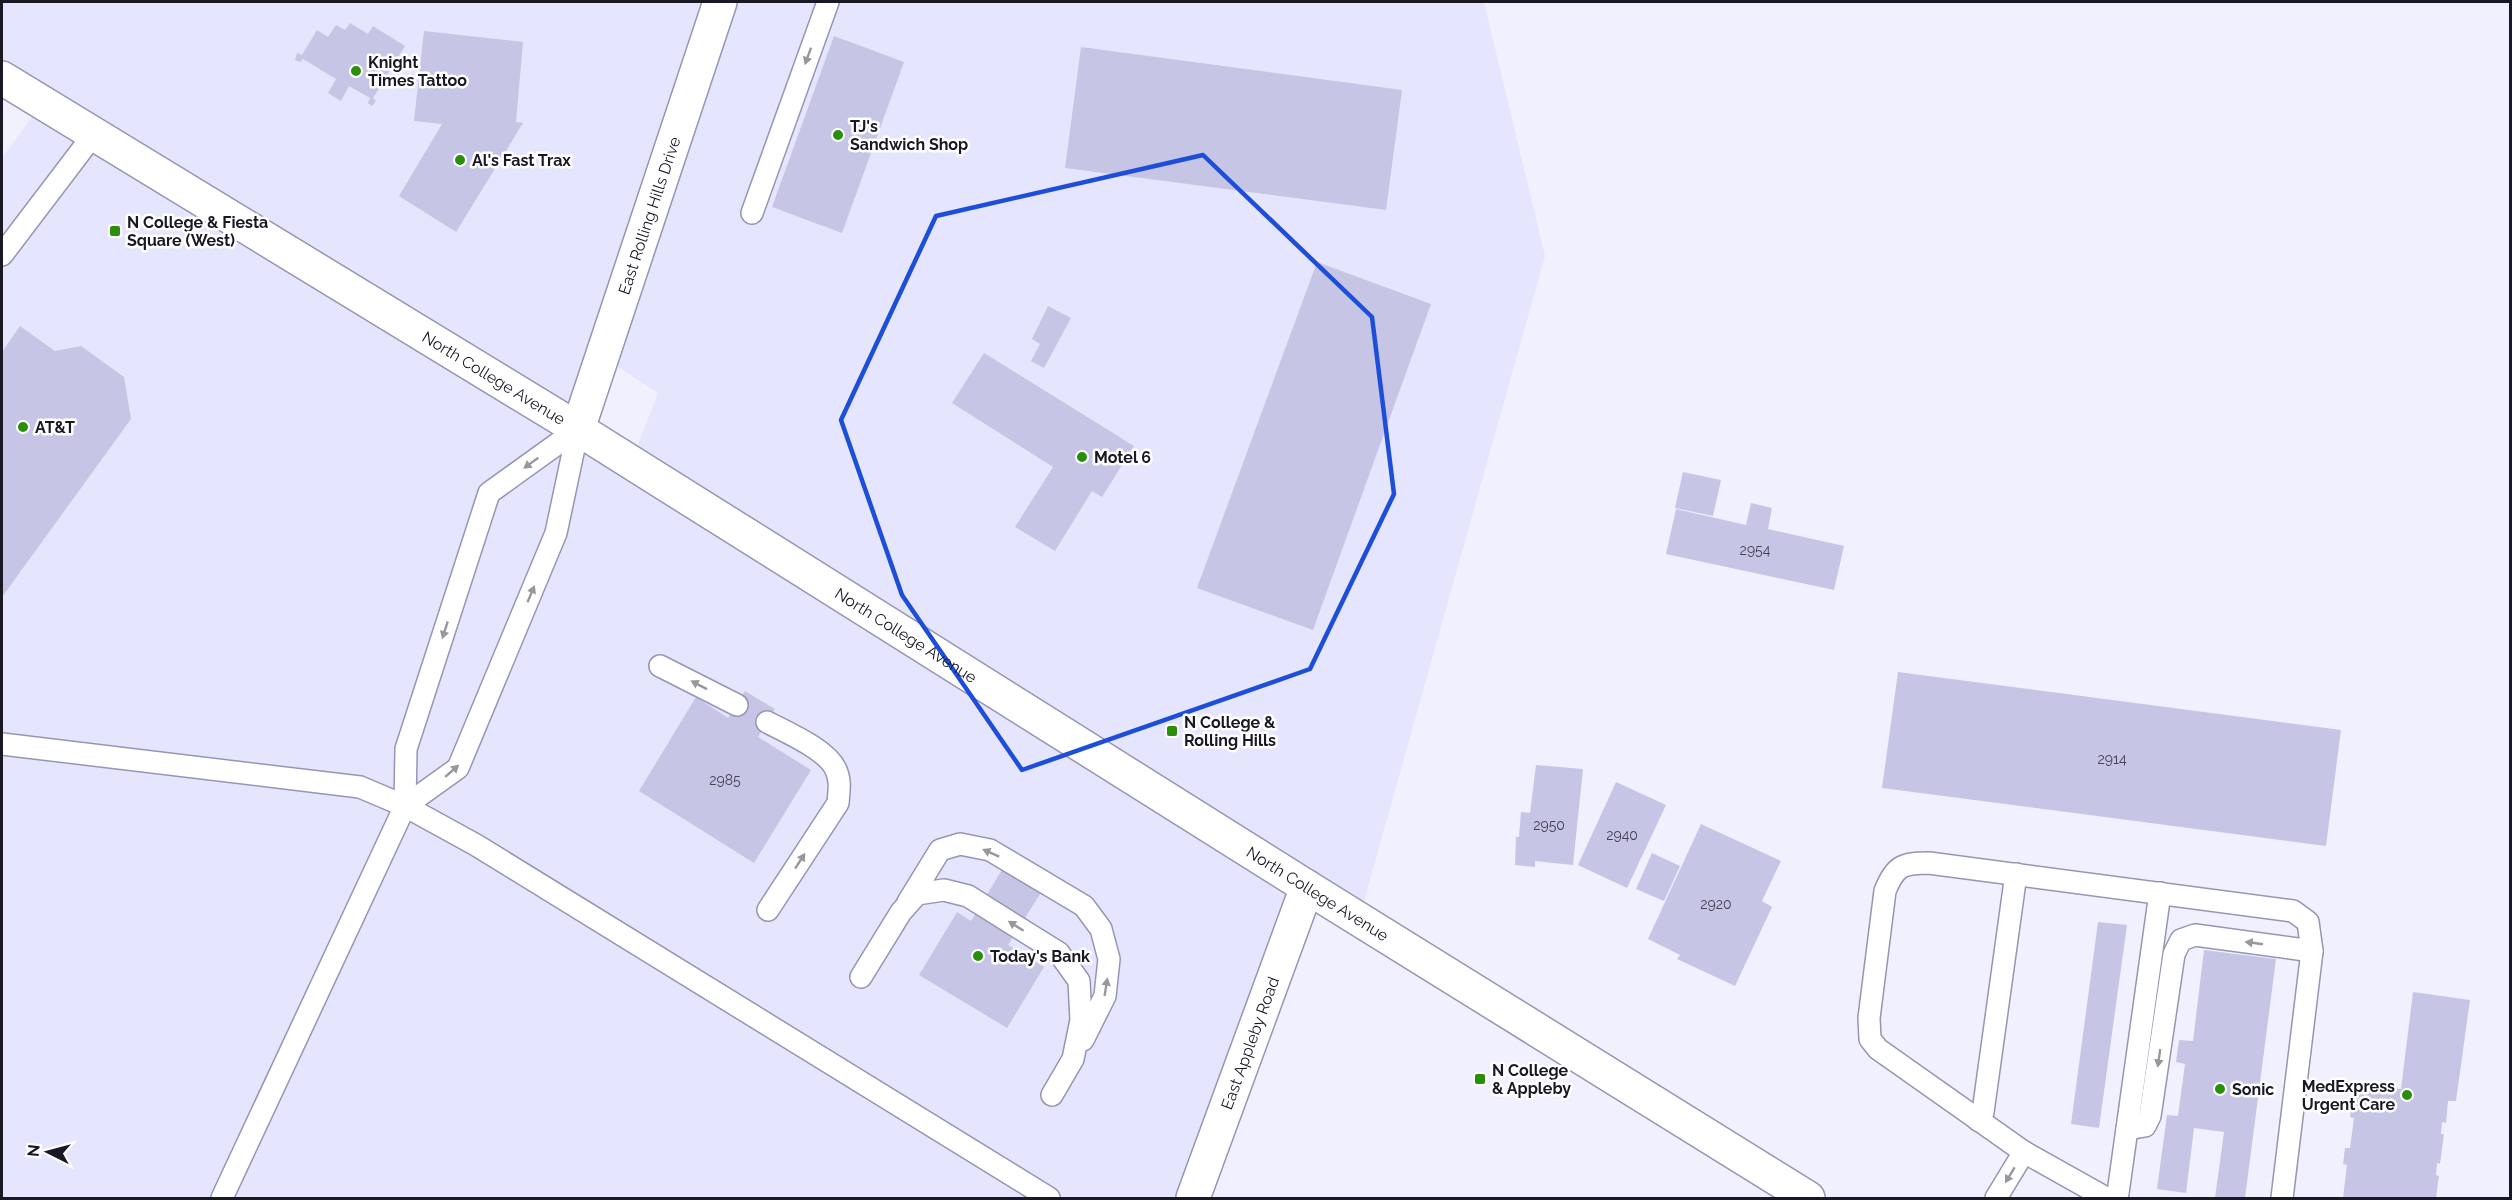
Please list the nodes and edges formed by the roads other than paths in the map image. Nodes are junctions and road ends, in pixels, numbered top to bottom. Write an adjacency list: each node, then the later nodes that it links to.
1 (720, 2): 7 (main road, East Rolling Hills Drive)
2 (828, 2): 5 (lane, one-way to 5)
3 (4, 86): 4 (main road, North College Avenue)
4 (94, 134): 6 (lane); 7 (main road, North College Avenue)
5 (752, 213)
6 (2, 255)
7 (578, 429): 12 (lane, one-way to 7); 12 (lane, one-way to 12); 14 (main road, North College Avenue)
8 (660, 666): 9 (lane, one-way to 8)
9 (737, 705)
10 (767, 722): 16 (lane, one-way to 10)
11 (2, 744): 12 (lane)
12 (405, 806): 26 (lane); 27 (lane)
13 (2016, 874): 15 (lane); 22 (lane); 22 (lane)
14 (1307, 887): 28 (main road, East Appleby Road); 29 (main road, North College Avenue)
15 (2160, 893): 18 (lane); 23 (lane)
16 (768, 910)
17 (901, 912): 19 (lane); 20 (lane, one-way to 17); 20 (lane, one-way to 17)
18 (2312, 951): 23 (lane, one-way to 23); 33 (lane)
19 (861, 977)
20 (1074, 1059): 21 (lane)
21 (1052, 1095)
22 (1978, 1119): 24 (lane)
23 (2127, 1129): 32 (lane)
24 (2024, 1152): 25 (lane); 30 (lane, one-way to 30)
25 (2077, 1191): 31 (lane)
26 (222, 1198)
27 (1049, 1198)
28 (1193, 1198)
29 (1808, 1198)
30 (1996, 1198)
31 (2106, 1198)
32 (2115, 1198)
33 (2282, 1198)

